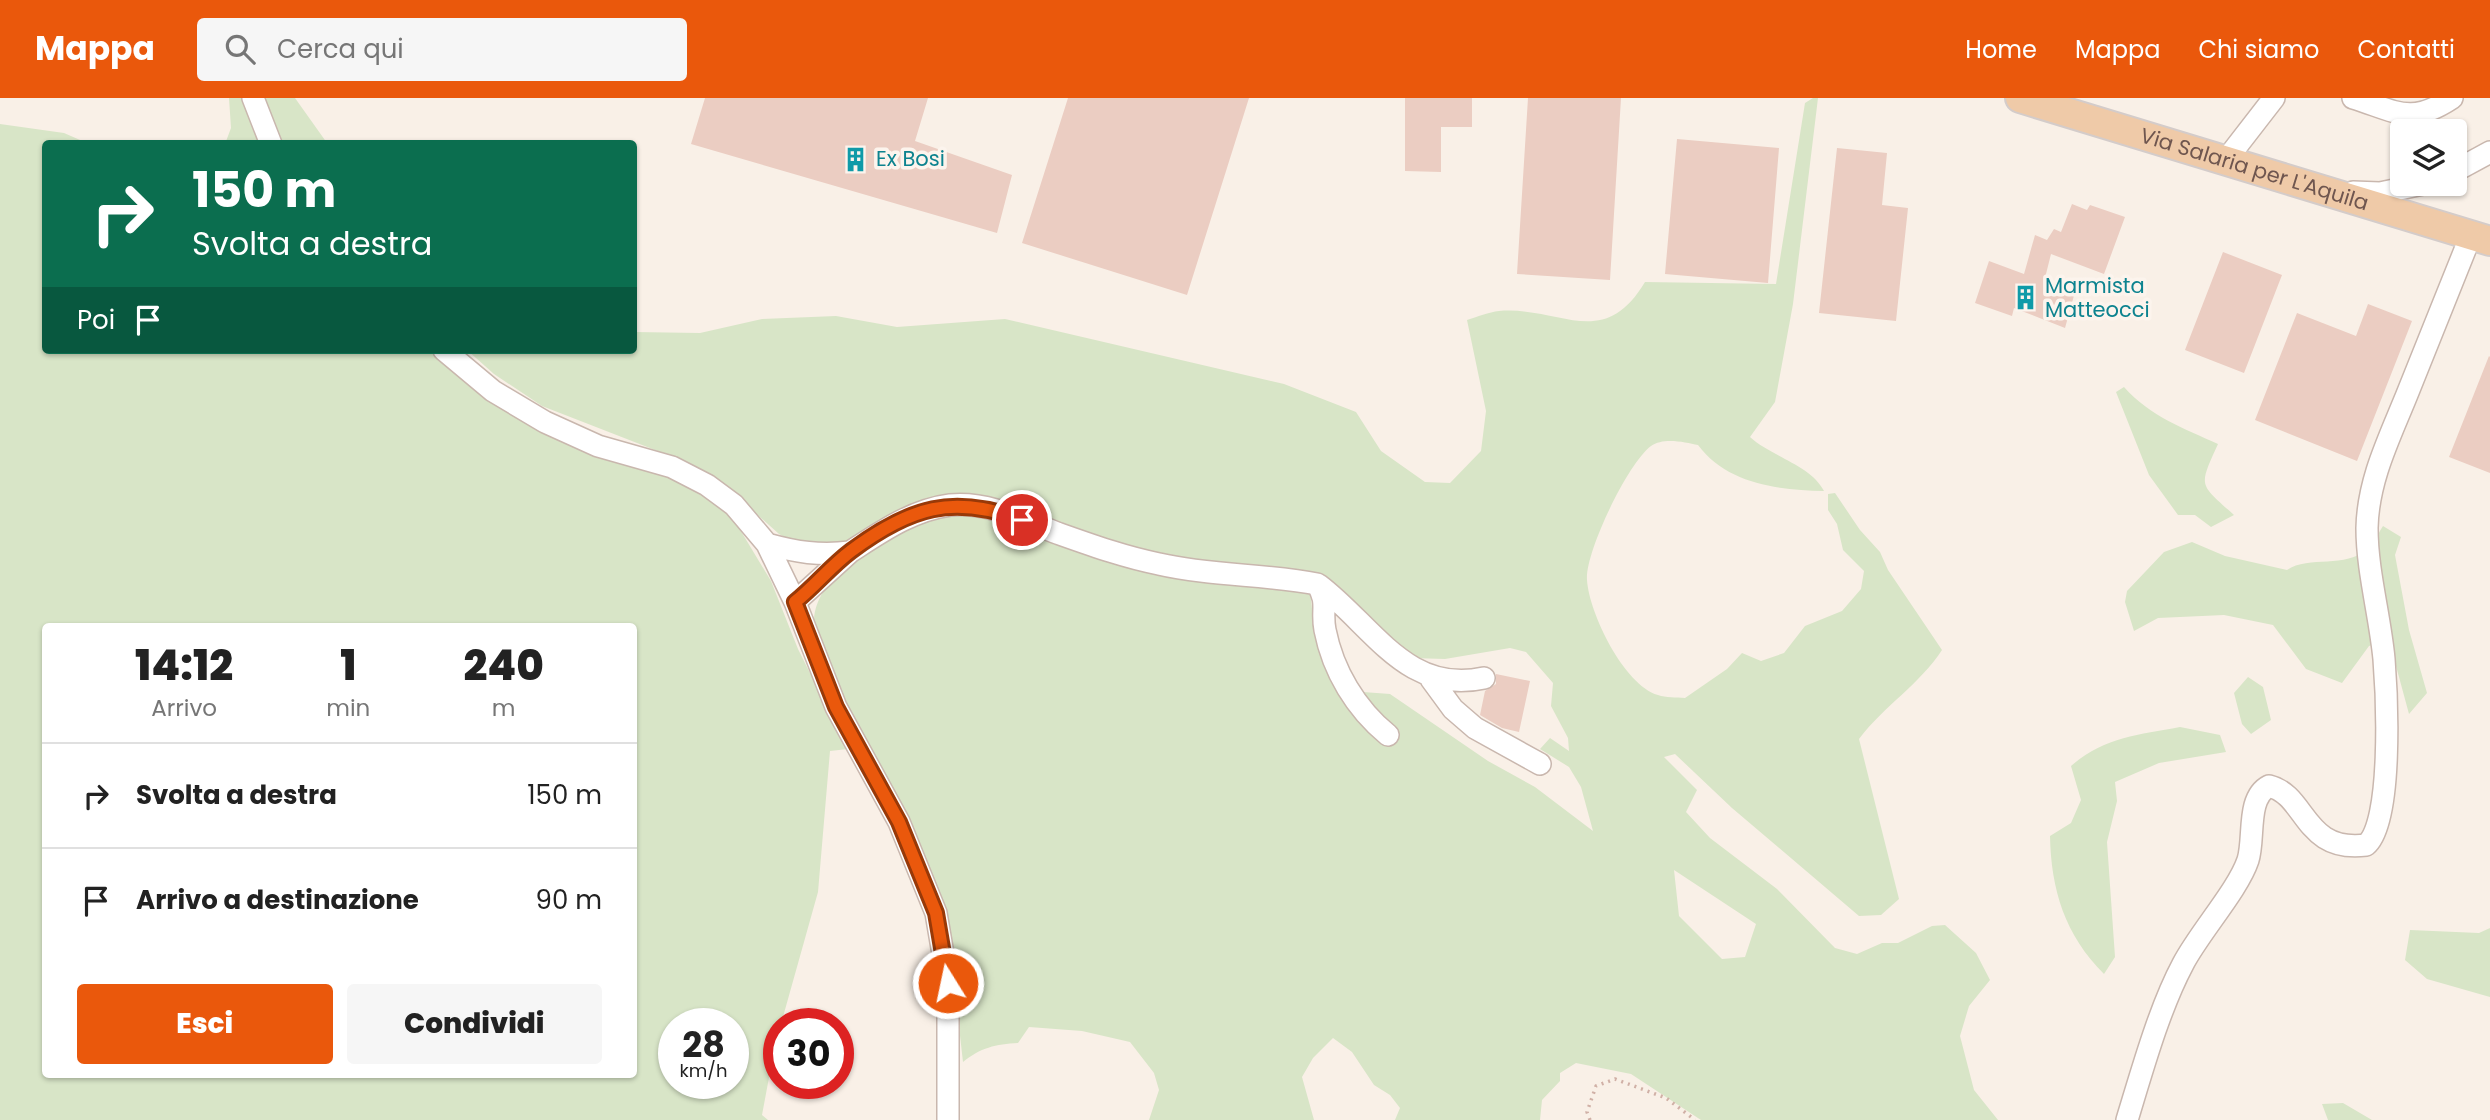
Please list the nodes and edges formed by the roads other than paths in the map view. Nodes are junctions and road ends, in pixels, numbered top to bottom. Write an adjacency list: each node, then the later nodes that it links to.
1 (253, 98): 6 (street)
2 (2020, 98): 8 (main road, Via Salaria per L'Aquila)
3 (2274, 98): 8 (street)
4 (2353, 98): 5 (street)
5 (2452, 98)
6 (269, 140)
7 (2490, 152): 9 (street)
8 (2226, 160): 10 (main road, Via Salaria per L'Aquila)
9 (2467, 164)
10 (2326, 191): 11 (street); 12 (main road, Via Salaria per L'Aquila)
11 (2390, 191)
12 (2485, 235): 23 (street)
13 (449, 354): 14 (street)
14 (767, 544): 15 (street); 17 (street)
15 (850, 552): 16 (street); 17 (street)
16 (1317, 584): 18 (street); 20 (street)
17 (795, 602): 22 (street)
18 (1431, 678): 19 (street); 21 (street)
19 (1484, 678)
20 (1388, 734)
21 (1541, 765)
22 (948, 1120)
23 (2127, 1120)

